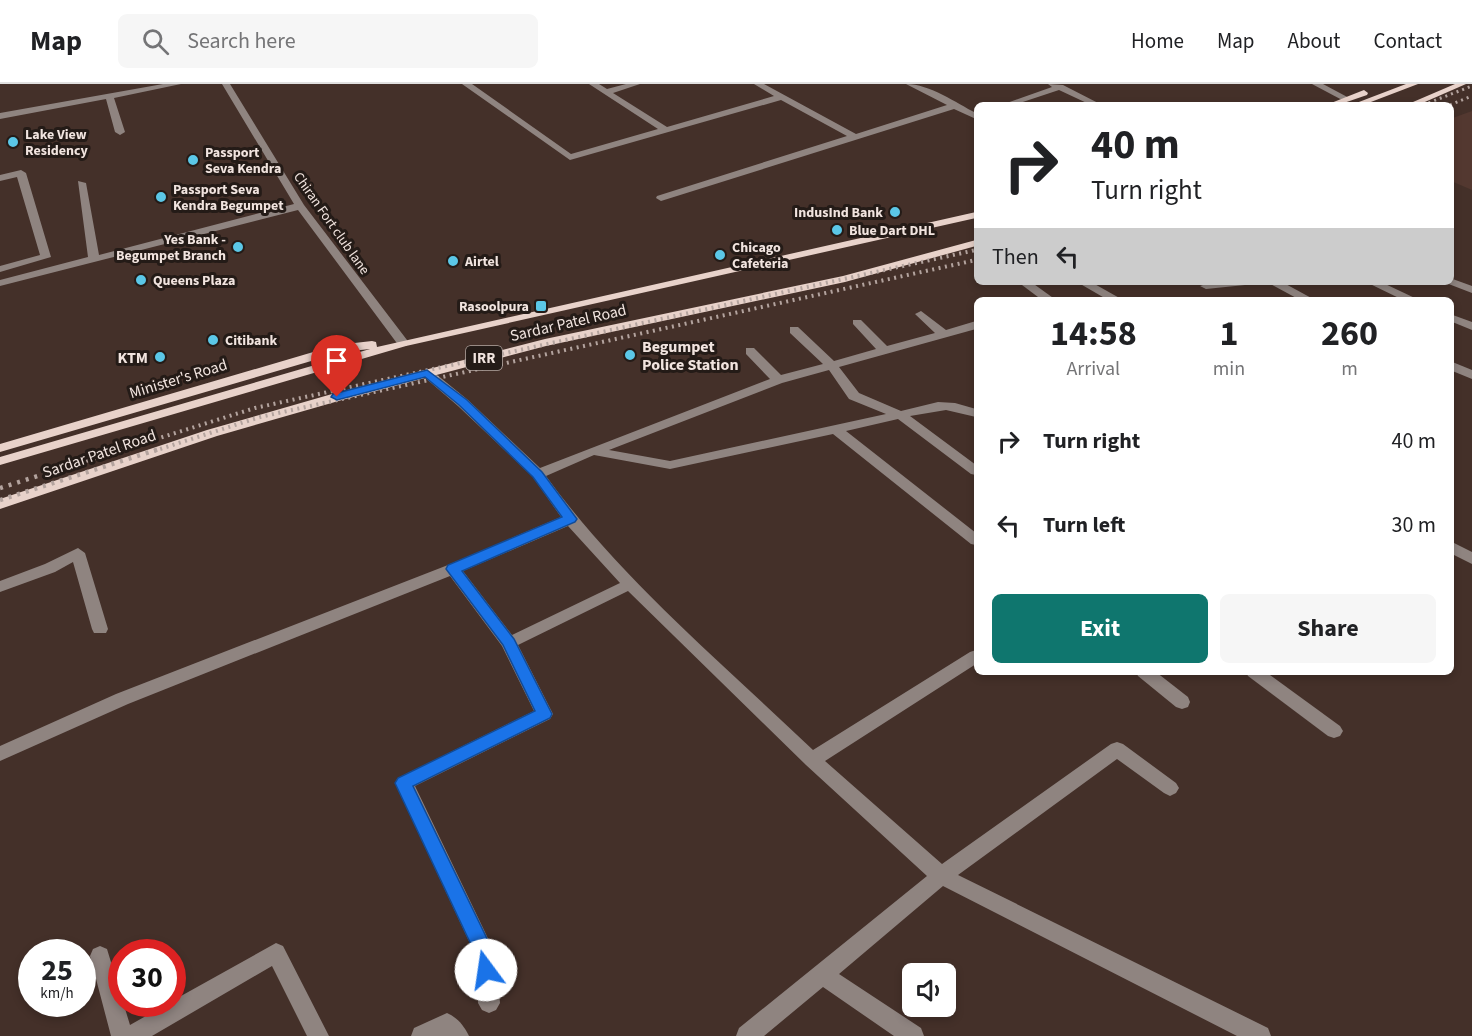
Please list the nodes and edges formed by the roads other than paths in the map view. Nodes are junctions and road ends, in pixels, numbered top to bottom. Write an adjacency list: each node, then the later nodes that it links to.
1 (177, 84): 15 (street)
2 (226, 84): 35 (street, Chiran Fort club lane)
3 (466, 84): 29 (street)
4 (593, 84): 16 (street)
5 (636, 84): 16 (street)
6 (758, 84): 18 (street)
7 (910, 84): 26 (street)
8 (1316, 84): 19 (street)
9 (1388, 84): 19 (main road)
10 (1414, 84): 23 (main road)
11 (1437, 84): 12 (main road); 24 (main road)
12 (1460, 85): 14 (main road); 25 (main road)
13 (1056, 86): 20 (street); 21 (street)
14 (1472, 87)
15 (131, 88): 17 (street)
16 (605, 92): 29 (street)
17 (109, 96): 28 (street); 30 (street)
18 (782, 97): 29 (street); 31 (street)
19 (1347, 99): 22 (main road)
20 (1013, 102)
21 (1091, 102)
22 (1338, 102)
23 (1363, 102)
24 (1393, 102)
25 (1418, 102)
26 (957, 105): 27 (street); 31 (street)
27 (974, 114)
28 (0, 116)
29 (666, 130)
30 (120, 132)
31 (857, 138): 34 (street)
32 (0, 178): 41 (street)
33 (81, 183): 40 (street)
34 (661, 198)
35 (300, 206): 38 (street); 62 (street, Chiran Fort club lane)
36 (974, 215): 62 (main road, Sardar Patel Road / IRR)
37 (185, 231): 38 (street)
38 (199, 232): 40 (street)
39 (974, 244): 67 (main road, Sardar Patel Road / IRR)
40 (94, 259): 42 (street)
41 (0, 268)
42 (0, 283)
43 (1454, 283): 50 (street)
44 (1028, 285): 52 (street)
45 (1089, 285): 53 (street)
46 (1216, 285): 49 (street)
47 (1277, 285): 51 (street)
48 (1379, 285): 54 (street)
49 (1206, 286)
50 (1472, 290)
51 (1292, 296)
52 (1046, 297)
53 (1111, 297)
54 (1406, 297)
55 (921, 314): 61 (street)
56 (1454, 319): 59 (street)
57 (857, 322): 63 (street)
58 (974, 326): 61 (street)
59 (1472, 326)
60 (794, 330): 65 (street)
61 (944, 334): 63 (street)
62 (403, 344): 74 (main road, Minister's Road); 76 (main road, Sardar Patel Road / IRR)
63 (884, 350): 65 (street)
64 (750, 351): 70 (street)
65 (832, 365): 70 (street); 72 (street)
66 (1454, 367): 68 (street)
67 (427, 373): 78 (street); 79 (main road, Sardar Patel Road / IRR)
68 (1469, 373): 69 (street)
69 (1454, 375)
70 (778, 380): 75 (street)
71 (974, 412): 72 (street)
72 (900, 415): 73 (street); 77 (street)
73 (836, 429): 75 (street); 81 (street)
74 (0, 448)
75 (592, 451): 78 (street)
76 (0, 461)
77 (974, 470)
78 (538, 474): 80 (street)
79 (0, 504)
80 (570, 519): 84 (street); 85 (street)
81 (974, 538)
82 (1454, 548): 83 (street)
83 (1472, 559)
84 (453, 569): 88 (street); 94 (street)
85 (630, 584): 88 (street); 95 (street)
86 (0, 587): 87 (street)
87 (100, 629)
88 (509, 643): 100 (street)
89 (974, 657): 95 (street)
90 (1148, 675): 92 (street)
91 (1258, 675): 93 (street)
92 (1182, 702)
93 (1334, 731)
94 (0, 754)
95 (812, 760): 97 (street)
96 (1170, 788): 97 (street)
97 (941, 876): 99 (street); 108 (street)
98 (100, 956): 101 (street)
99 (822, 975): 106 (street); 107 (street)
100 (489, 1003)
101 (122, 1036)
102 (131, 1036): 103 (street)
103 (318, 1036)
104 (422, 1036): 105 (street)
105 (458, 1036)
106 (747, 1036)
107 (913, 1036)
108 (1260, 1036)

